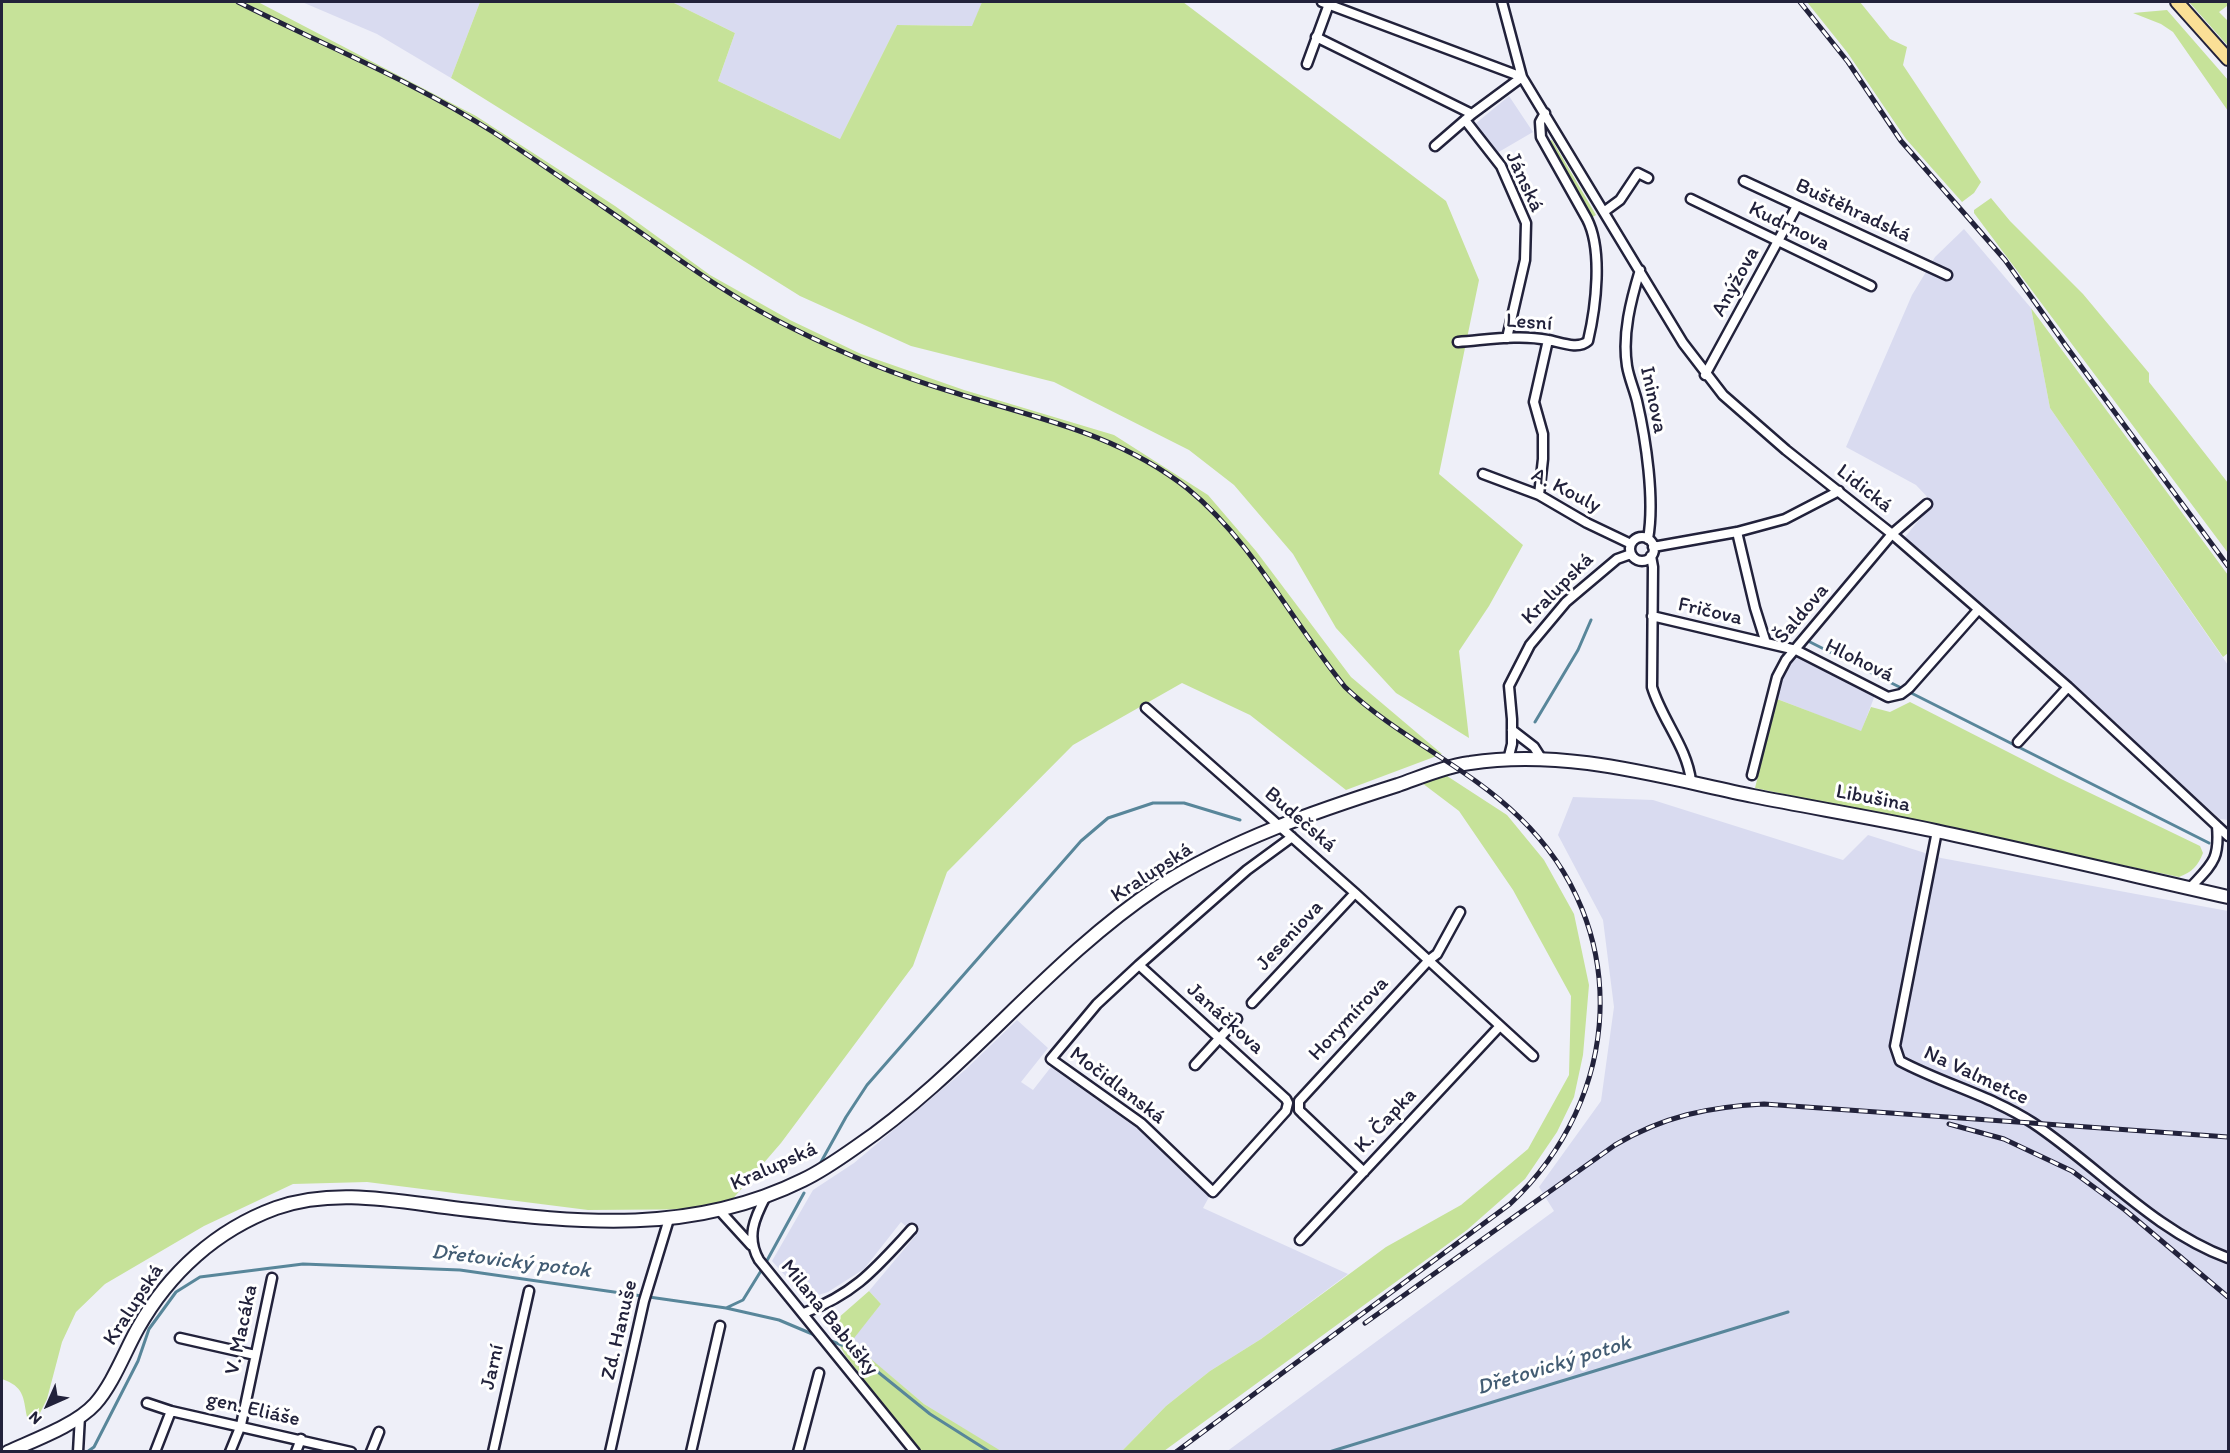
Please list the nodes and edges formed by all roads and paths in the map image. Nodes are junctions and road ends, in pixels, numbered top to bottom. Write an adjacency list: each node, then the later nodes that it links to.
1 (1502, 2): 7 (street, Lidická)
2 (2177, 2): 5 (main road)
3 (1325, 3): 4 (street); 7 (street)
4 (1316, 37): 6 (street); 9 (street)
5 (2229, 60)
6 (1307, 64)
7 (1522, 77): 8 (street, Lidická); 9 (street)
8 (1545, 113): 16 (street, Lidická); 22 (street, Lesní)
9 (1473, 114): 10 (street)
10 (1465, 120): 11 (street); 21 (street, Jánská)
11 (1435, 146)
12 (1648, 178): 16 (street)
13 (1744, 181): 15 (street, Buštěhradská)
14 (1691, 199): 17 (street, Kudrnova)
15 (1797, 206): 17 (street, Anýžova); 19 (street, Buštěhradská)
16 (1605, 211): 18 (street, Lidická)
17 (1779, 242): 20 (street, Kudrnova); 24 (street, Anýžova)
18 (1640, 270): 24 (street, Lidická); 31 (street, Ininova)
19 (1947, 275)
20 (1871, 286)
21 (1507, 338): 22 (street, Lesní); 23 (street, Lesní)
22 (1548, 340): 27 (street)
23 (1458, 342)
24 (1705, 375): 26 (street, Lidická)
25 (1483, 474): 27 (street, A. Kouly)
26 (1839, 491): 29 (street); 30 (street, Lidická)
27 (1539, 495): 32 (street, A. Kouly)
28 (1927, 504): 30 (street, Šaldova)
29 (1737, 532): 33 (street); 36 (street)
30 (1892, 534): 34 (street, Lidická); 37 (street, Šaldova)
31 (1648, 539): 32 (street); 33 (street)
32 (1631, 549): 33 (street); 40 (street, Kralupská)
33 (1652, 551): 35 (street)
34 (1978, 610): 37 (street, Hlohová); 38 (street, Lidická)
35 (1652, 616): 36 (street, Fričova); 45 (street)
36 (1766, 643): 37 (street, Fričova)
37 (1796, 650): 44 (street, Šaldova)
38 (2068, 687): 41 (street); 46 (street, Lidická)
39 (1146, 708): 47 (street, Budečská)
40 (1512, 730): 42 (street); 43 (street, Kralupská)
41 (2018, 742)
42 (1541, 758): 43 (main road, Libušina); 45 (main road, Libušina)
43 (1508, 760): 47 (main road, Kralupská)
44 (1752, 774)
45 (1692, 781): 48 (main road, Libušina)
46 (2217, 826): 49 (street, Lidická); 51 (street)
47 (1280, 828): 50 (street, Budečská); 65 (main road, Kralupská)
48 (1937, 831): 51 (main road, Libušina); 71 (street, Na Valmetce)
49 (2229, 836)
50 (1292, 837): 52 (street, Budečská); 56 (street)
51 (2190, 888): 53 (main road, Libušina)
52 (1355, 893): 55 (street, Budečská); 57 (street, Jeseniova)
53 (2229, 897)
54 (1460, 912): 55 (street)
55 (1429, 960): 59 (street, Budečská); 63 (street, Horymírova)
56 (1139, 965): 60 (street, Janáčkova); 64 (street, Močidlanská)
57 (1252, 1003)
58 (1237, 1020): 60 (street)
59 (1499, 1027): 61 (street, Budečská); 63 (street, K. Čapka)
60 (1220, 1038): 62 (street); 64 (street, Janáčkova)
61 (1533, 1056)
62 (1195, 1065)
63 (1364, 1172): 69 (street, K. Čapka)
64 (1213, 1192)
65 (766, 1196): 66 (main road, Kralupská); 70 (street)
66 (720, 1211): 67 (main road, Kralupská); 70 (street, Milana Babušky)
67 (669, 1219): 81 (main road, Kralupská); 93 (street, Zd. Hanuše)
68 (912, 1229): 74 (street)
69 (1300, 1240)
70 (752, 1245): 74 (street, Milana Babušky)
71 (2229, 1258)
72 (272, 1278): 77 (street, V. Macáka)
73 (529, 1291): 92 (street, Jarní)
74 (804, 1313): 96 (street, Milana Babušky)
75 (720, 1326): 94 (street)
76 (180, 1338): 77 (street)
77 (255, 1355): 82 (street, V. Macáka)
78 (819, 1373): 95 (street)
79 (147, 1403): 80 (street, gen. Eliáše)
80 (171, 1411): 82 (street, gen. Eliáše); 87 (street)
81 (80, 1416): 85 (main road, Kralupská); 86 (street)
82 (241, 1425): 84 (street, gen. Eliáše); 88 (street, V. Macáka)
83 (379, 1432): 91 (street)
84 (300, 1439): 89 (street); 90 (street, gen. Eliáše)
85 (8, 1452)
86 (78, 1452)
87 (155, 1452)
88 (230, 1452)
89 (296, 1452)
90 (351, 1452)
91 (371, 1452)
92 (493, 1452)
93 (610, 1452)
94 (691, 1452)
95 (798, 1452)
96 (915, 1452)

